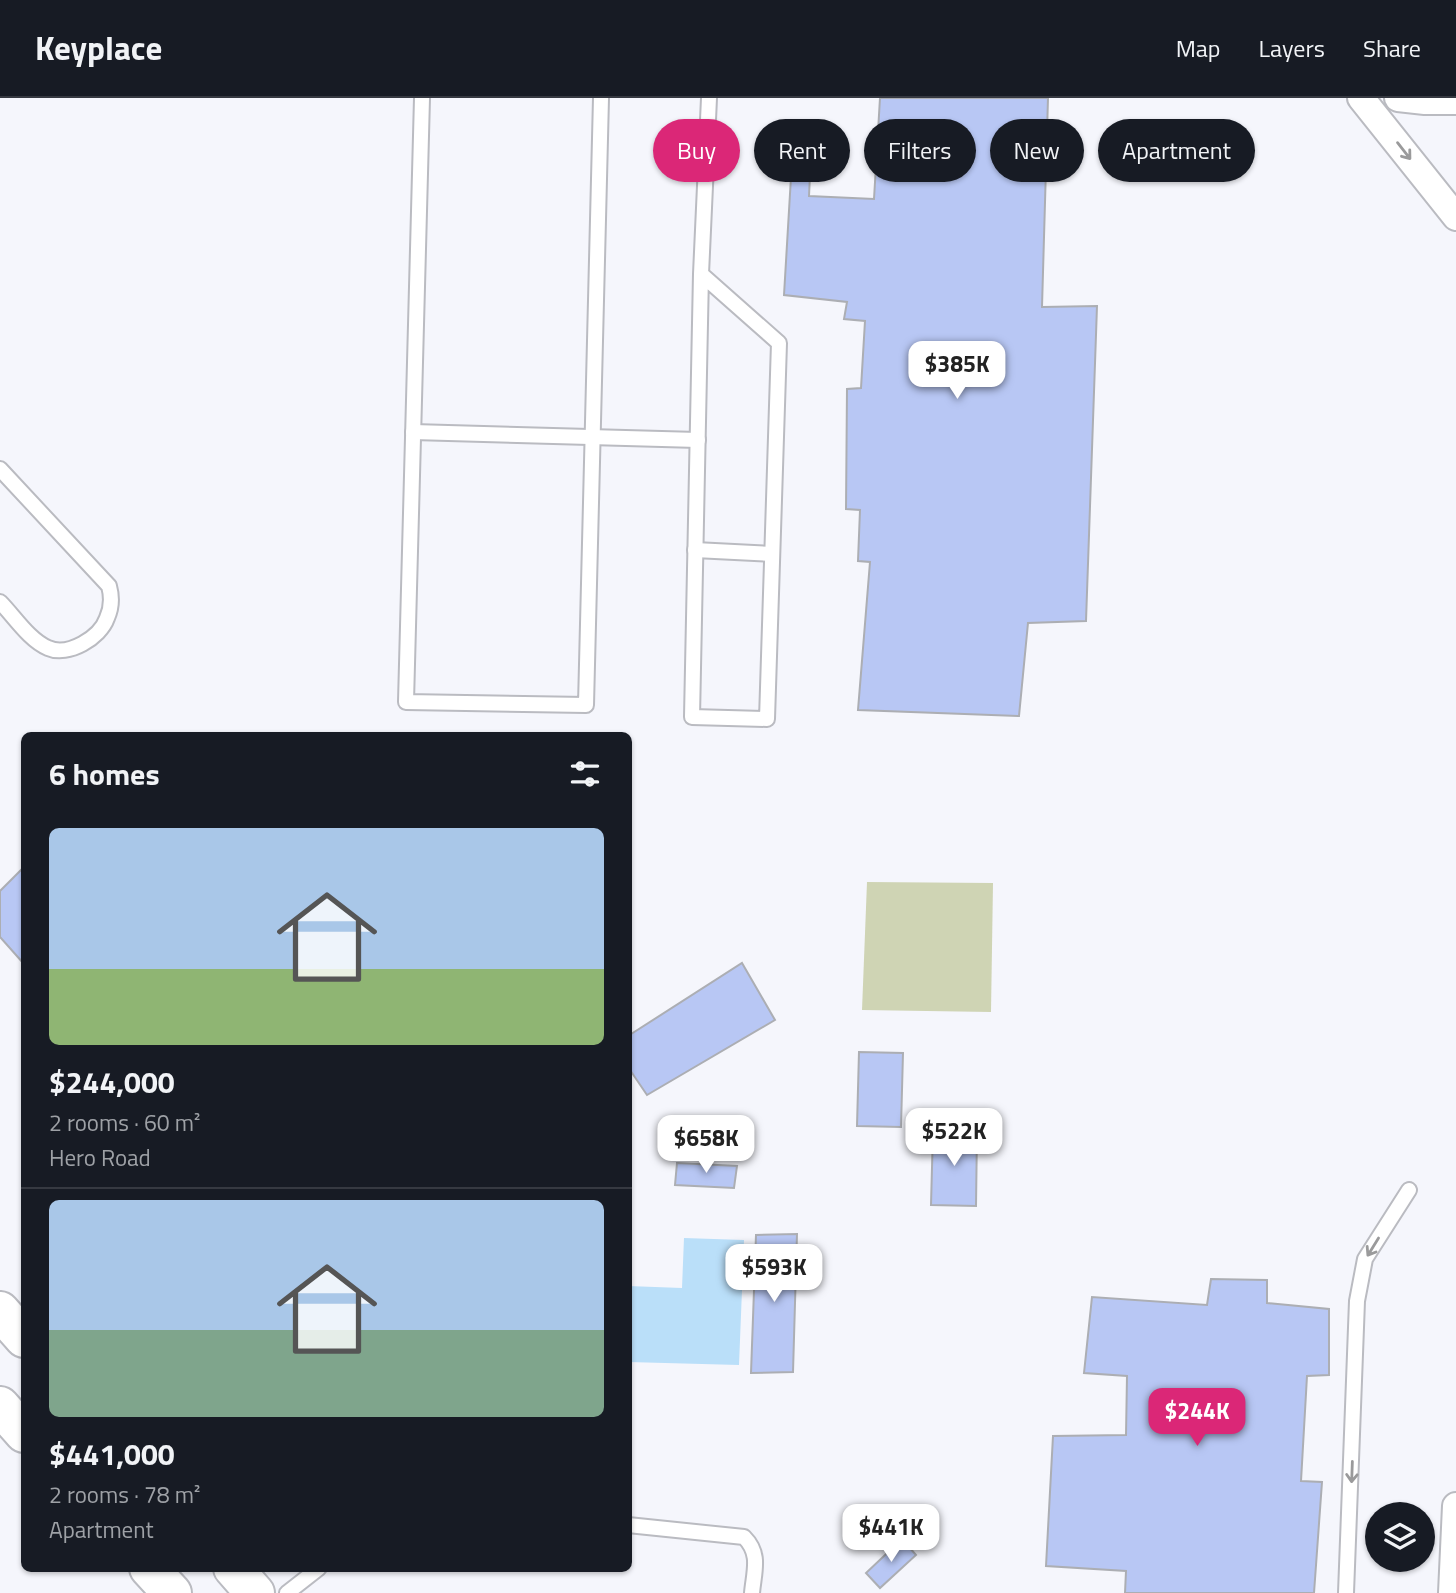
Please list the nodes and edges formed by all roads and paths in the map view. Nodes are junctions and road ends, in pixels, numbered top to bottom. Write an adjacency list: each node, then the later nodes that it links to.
1 (422, 98): 9 (lane)
2 (601, 98): 10 (lane)
3 (709, 98): 8 (lane)
4 (1361, 98): 7 (street, one-way to 7)
5 (1398, 98): 6 (street)
6 (1456, 101)
7 (1456, 217)
8 (701, 274): 11 (lane); 14 (lane)
9 (413, 432): 10 (lane); 10 (lane)
10 (593, 436): 11 (lane)
11 (698, 440): 13 (lane)
12 (0, 469): 15 (lane)
13 (695, 551): 14 (lane); 14 (lane)
14 (772, 554)
15 (0, 602)
16 (1409, 1190): 30 (lane, one-way to 30)
17 (0, 1311): 18 (main road)
18 (21, 1335)
19 (0, 1406): 20 (main road)
20 (21, 1430)
21 (1456, 1507): 31 (street)
22 (632, 1525): 29 (lane)
23 (153, 1572): 26 (main road)
24 (237, 1572): 27 (main road)
25 (314, 1572): 28 (lane)
26 (172, 1593)
27 (255, 1593)
28 (287, 1593)
29 (752, 1593)
30 (1346, 1593)
31 (1452, 1593)

